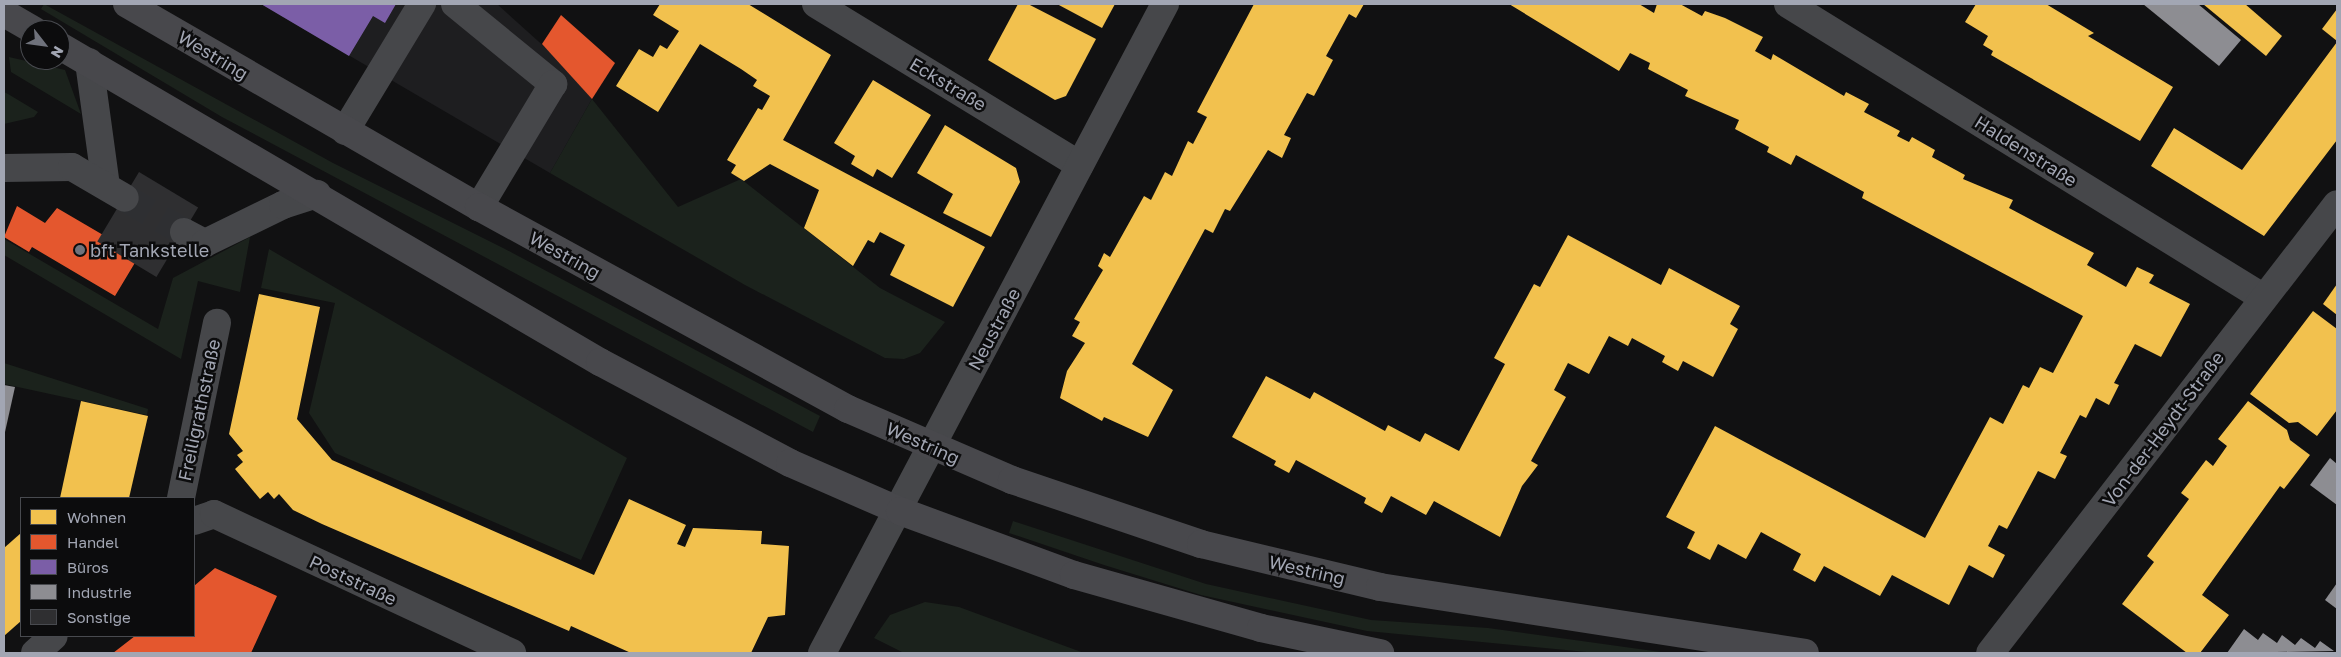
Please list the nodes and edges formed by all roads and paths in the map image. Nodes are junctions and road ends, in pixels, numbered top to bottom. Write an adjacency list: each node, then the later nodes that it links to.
1 (127, 4): 11 (main road, Westring)
2 (422, 4): 11 (street)
3 (455, 4): 16 (street)
4 (816, 4): 12 (street, Eckstraße)
5 (1165, 4): 12 (street, Neustraße)
6 (1788, 4): 18 (street, Haldenstraße)
7 (4, 13): 8 (main road)
8 (20, 22)
9 (70, 52): 10 (main road)
10 (89, 62): 13 (street); 14 (main road)
11 (345, 131): 16 (main road, Westring)
12 (1080, 165): 20 (street, Neustraße)
13 (4, 168)
14 (317, 194): 17 (street); 22 (main road)
15 (2337, 204): 18 (street, Von-der-Heydt-Straße)
16 (480, 207): 20 (main road, Westring)
17 (184, 232)
18 (2264, 298): 30 (street, Von-der-Heydt-Straße)
19 (218, 323): 21 (street, Freiligrathstraße)
20 (931, 447): 22 (street, Neustraße); 29 (main road, Westring)
21 (181, 497)
22 (900, 511): 27 (street, Neustraße); 28 (main road)
23 (195, 521): 26 (street, Poststraße)
24 (53, 637): 25 (street)
25 (35, 653)
26 (512, 653)
27 (822, 653)
28 (1380, 653)
29 (1805, 653)
30 (1990, 653)

